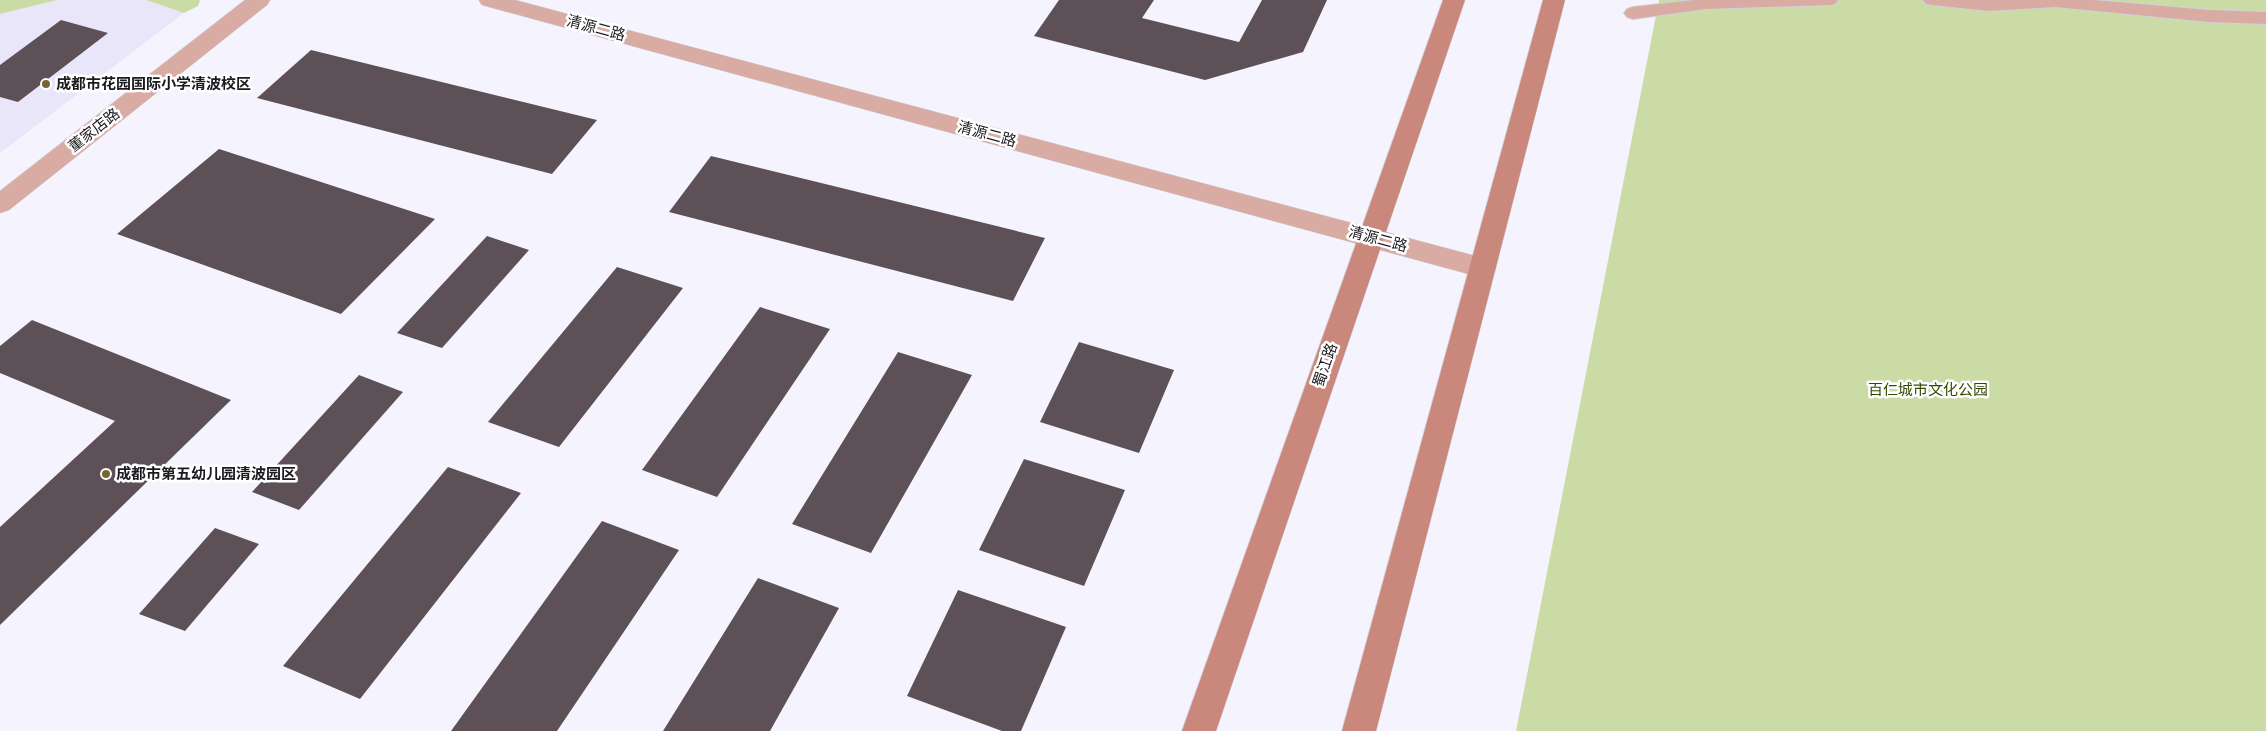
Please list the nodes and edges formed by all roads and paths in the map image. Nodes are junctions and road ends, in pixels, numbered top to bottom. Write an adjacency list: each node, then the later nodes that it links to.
1 (259, 0): 9 (street, 董家店路)
2 (490, 0): 10 (street, 清源二路)
3 (1454, 0): 10 (street, 蜀江路)
4 (1554, 0): 11 (street)
5 (1829, 0): 7 (lane)
6 (1932, 0): 8 (lane)
7 (1633, 12)
8 (2266, 18)
9 (0, 204)
10 (1370, 237): 11 (street, 清源二路); 12 (street, 蜀江路)
11 (1483, 268): 13 (street)
12 (1199, 731)
13 (1359, 731)

